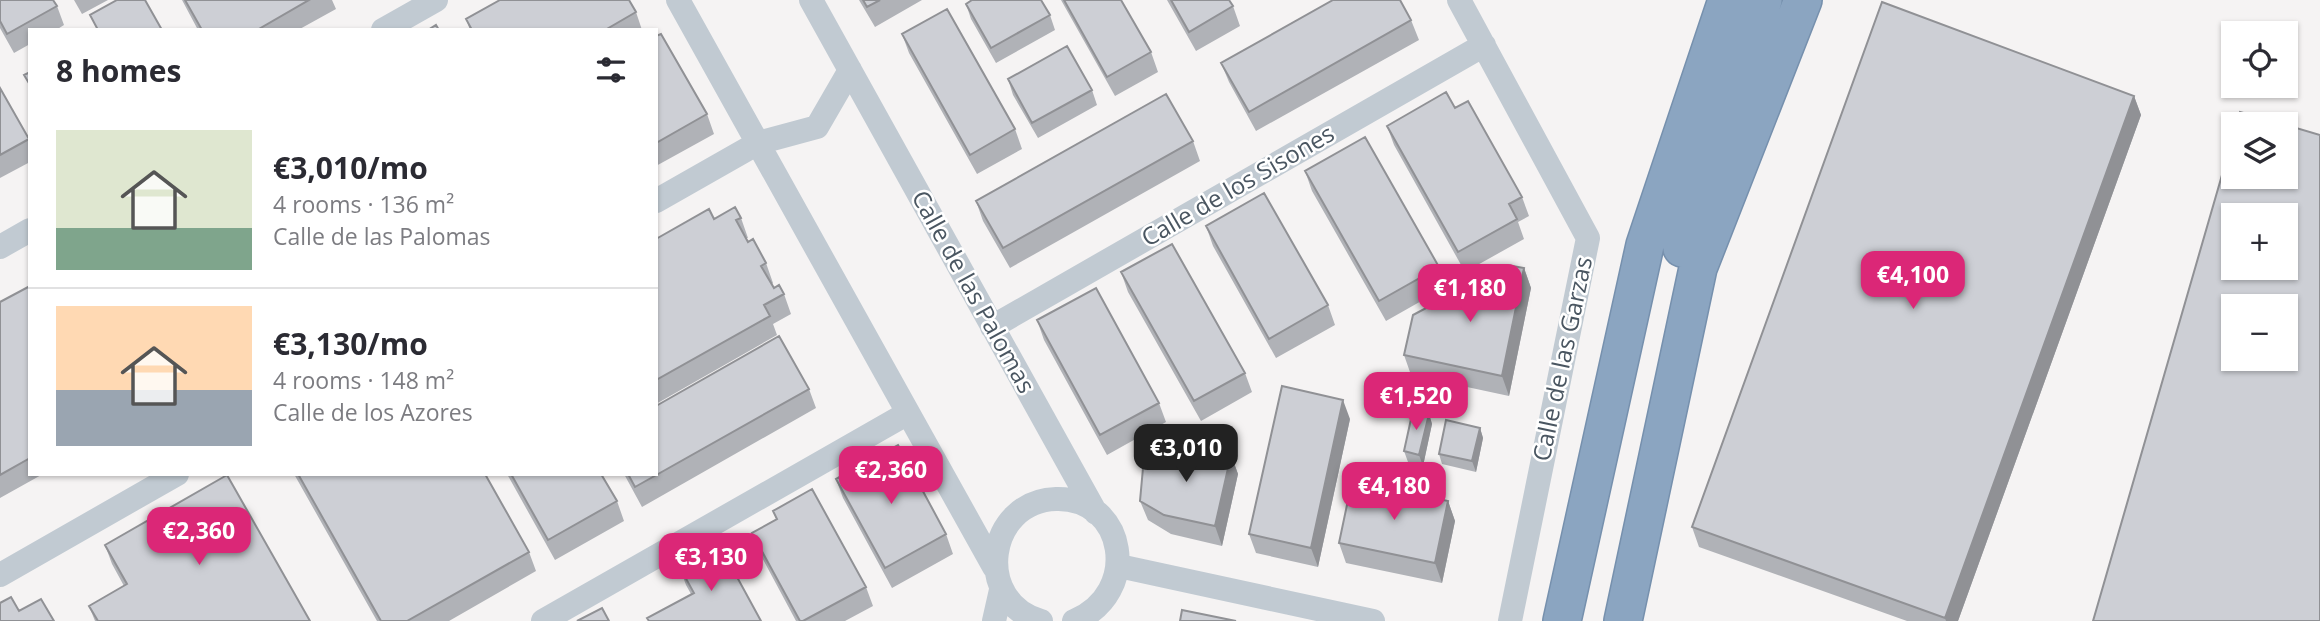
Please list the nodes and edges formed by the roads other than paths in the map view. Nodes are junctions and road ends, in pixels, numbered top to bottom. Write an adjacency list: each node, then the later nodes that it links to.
1 (436, 0): 8 (street)
2 (677, 0): 11 (street)
3 (811, 0): 10 (street, Calle de las Palomas)
4 (1459, 0): 9 (street, Calle de las Garzas)
5 (1763, 0): 23 (highway)
6 (1803, 0): 23 (highway)
7 (1726, 9): 30 (highway)
8 (387, 28)
9 (1484, 45): 15 (street, Calle de los Sisones); 29 (street, Calle de las Garzas)
10 (850, 70): 11 (street); 15 (street, Calle de las Palomas)
11 (758, 144): 12 (street); 16 (street)
12 (658, 200)
13 (28, 231): 14 (street)
14 (0, 247)
15 (992, 327): 18 (street, Calle de las Palomas)
16 (908, 414): 21 (street); 24 (street)
17 (173, 476): 20 (street)
18 (1096, 513): 19 (street, Calle de las Palomas); 21 (street)
19 (1119, 566): 22 (street); 28 (street)
20 (0, 575)
21 (998, 579): 25 (street); 26 (street)
22 (1102, 611): 27 (street)
23 (1617, 617)
24 (543, 621)
25 (994, 621)
26 (1041, 621)
27 (1074, 621)
28 (1373, 621)
29 (1510, 621)
30 (1562, 621)

